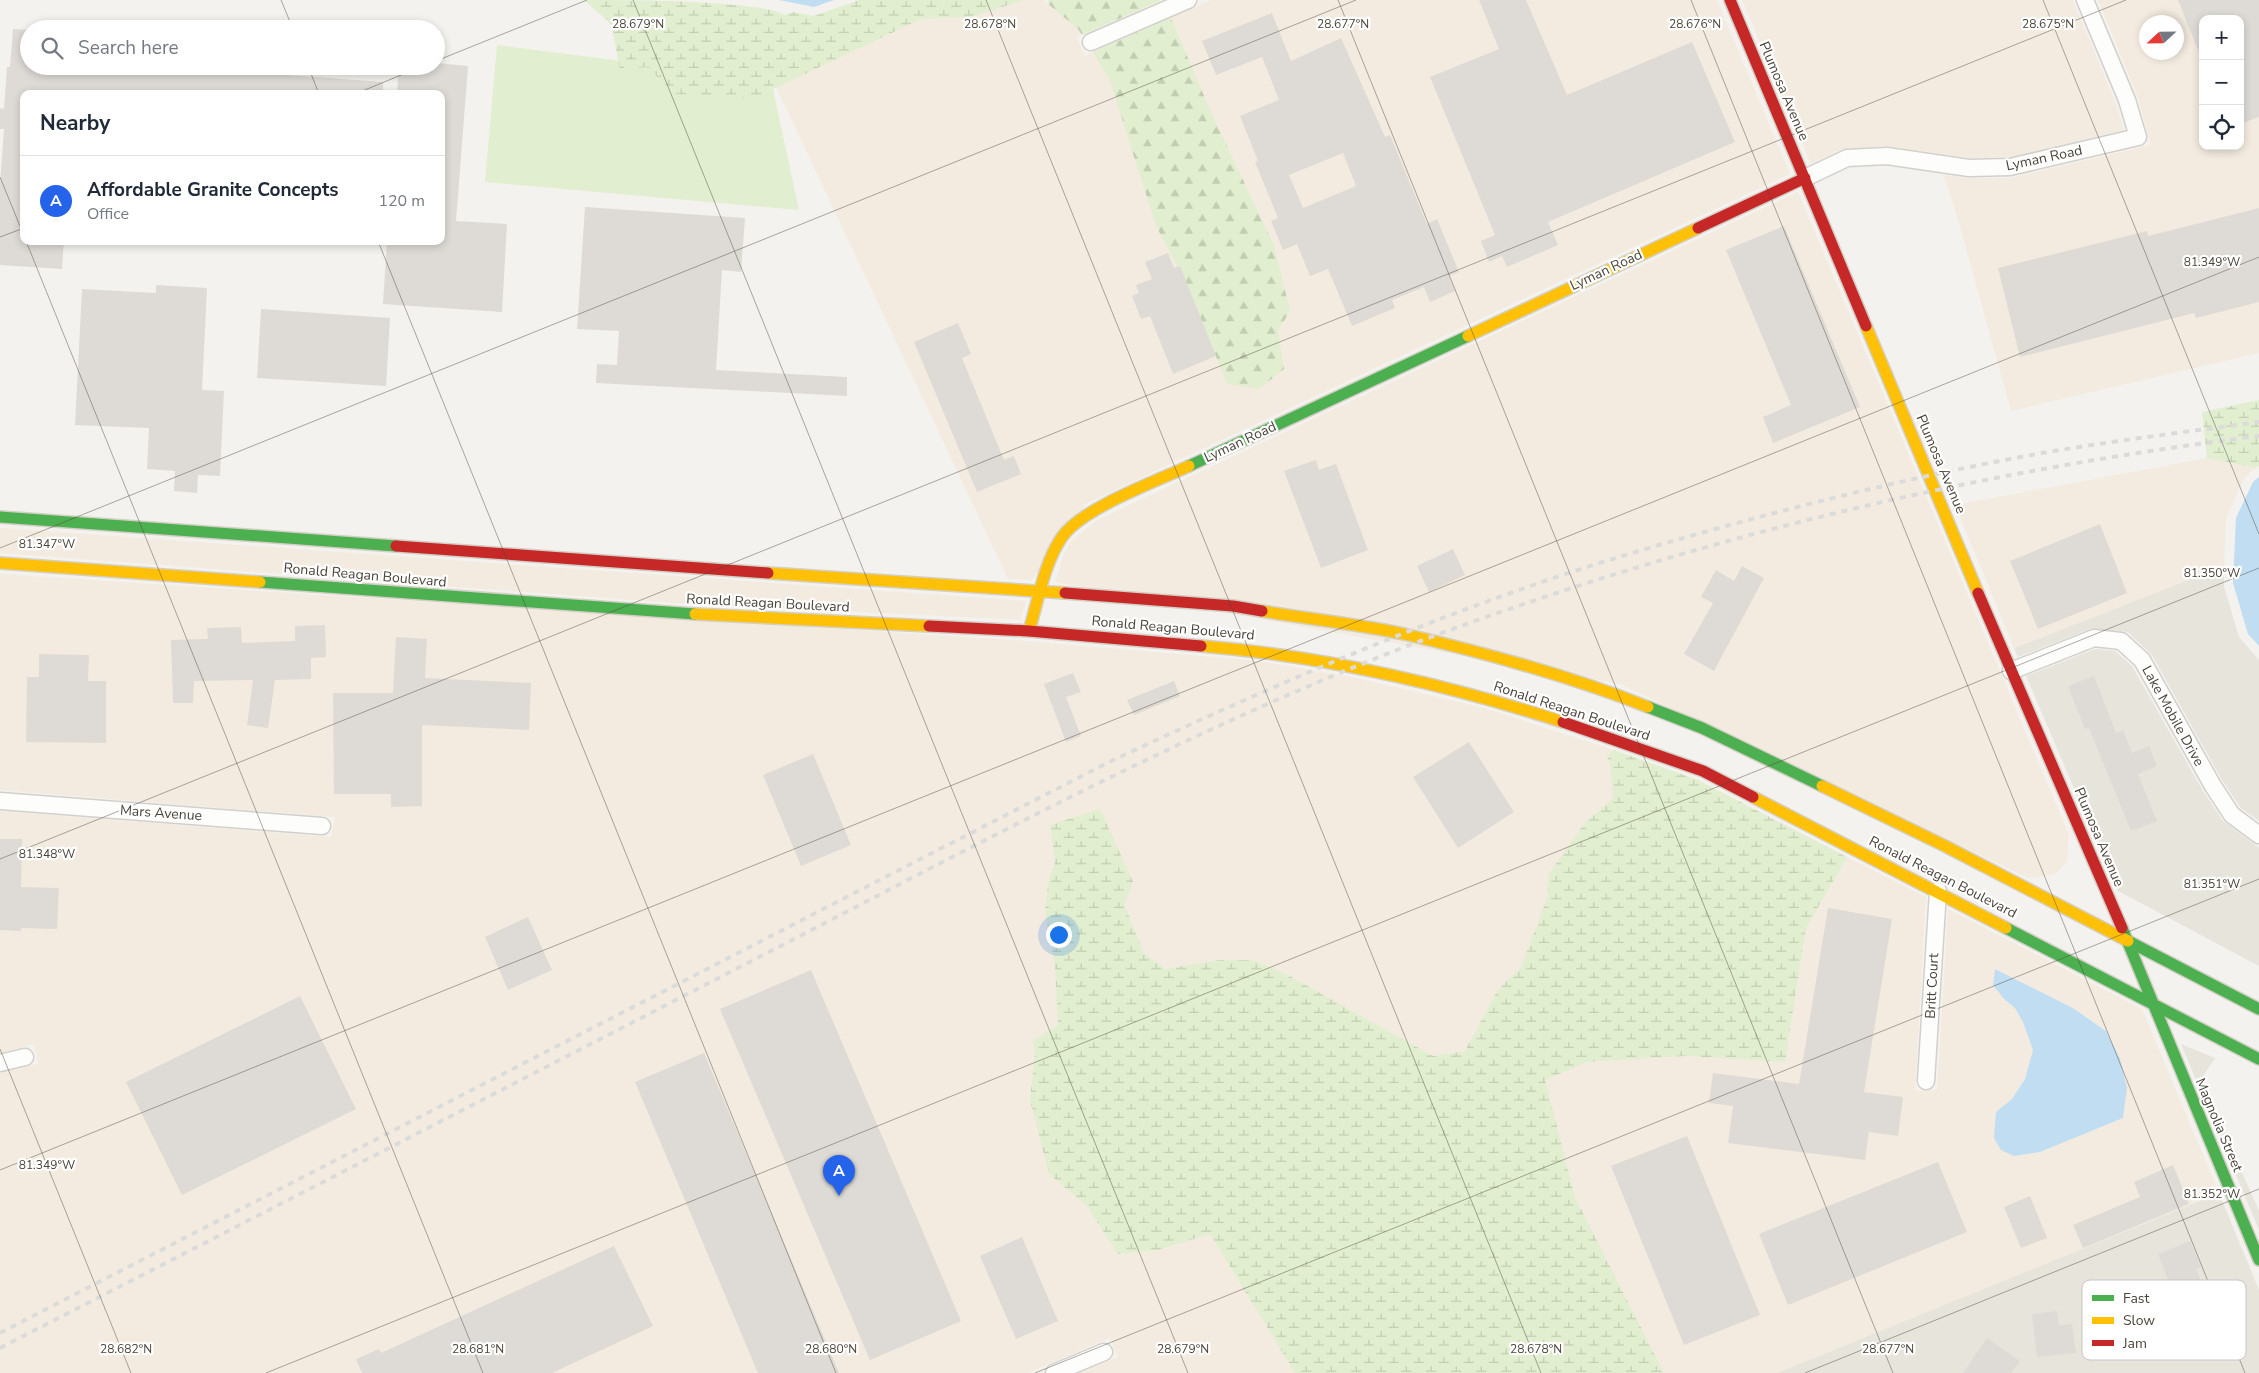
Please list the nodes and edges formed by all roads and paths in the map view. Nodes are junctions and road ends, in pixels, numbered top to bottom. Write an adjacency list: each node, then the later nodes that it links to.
1 (1188, 0): 4 (street)
2 (1730, 0): 5 (main road, Plumosa Avenue)
3 (2086, 0): 5 (street, Lyman Road)
4 (1091, 42)
5 (1805, 178): 8 (main road, Lyman Road); 10 (main road, Plumosa Avenue)
6 (0, 517): 8 (main road, Ronald Reagan Boulevard)
7 (0, 563): 9 (main road, Ronald Reagan Boulevard)
8 (1040, 591): 9 (main road, Lyman Road); 15 (main road, Ronald Reagan Boulevard)
9 (1029, 631): 14 (main road, Ronald Reagan Boulevard)
10 (2011, 671): 13 (street, Lake Mobile Drive); 15 (main road, Plumosa Avenue)
11 (0, 801): 12 (street, Mars Avenue)
12 (322, 826)
13 (2259, 835)
14 (1938, 891): 16 (main road, Ronald Reagan Boulevard); 21 (street, Britt Court)
15 (2126, 939): 16 (main road, Plumosa Avenue); 17 (main road, Ronald Reagan Boulevard)
16 (2151, 1002): 19 (main road, Ronald Reagan Boulevard); 22 (main road, Magnolia Street)
17 (2259, 1009)
18 (25, 1057): 20 (street)
19 (2259, 1059)
20 (0, 1063)
21 (1926, 1081)
22 (2259, 1260)
23 (1104, 1352): 24 (street)
24 (1054, 1373)

